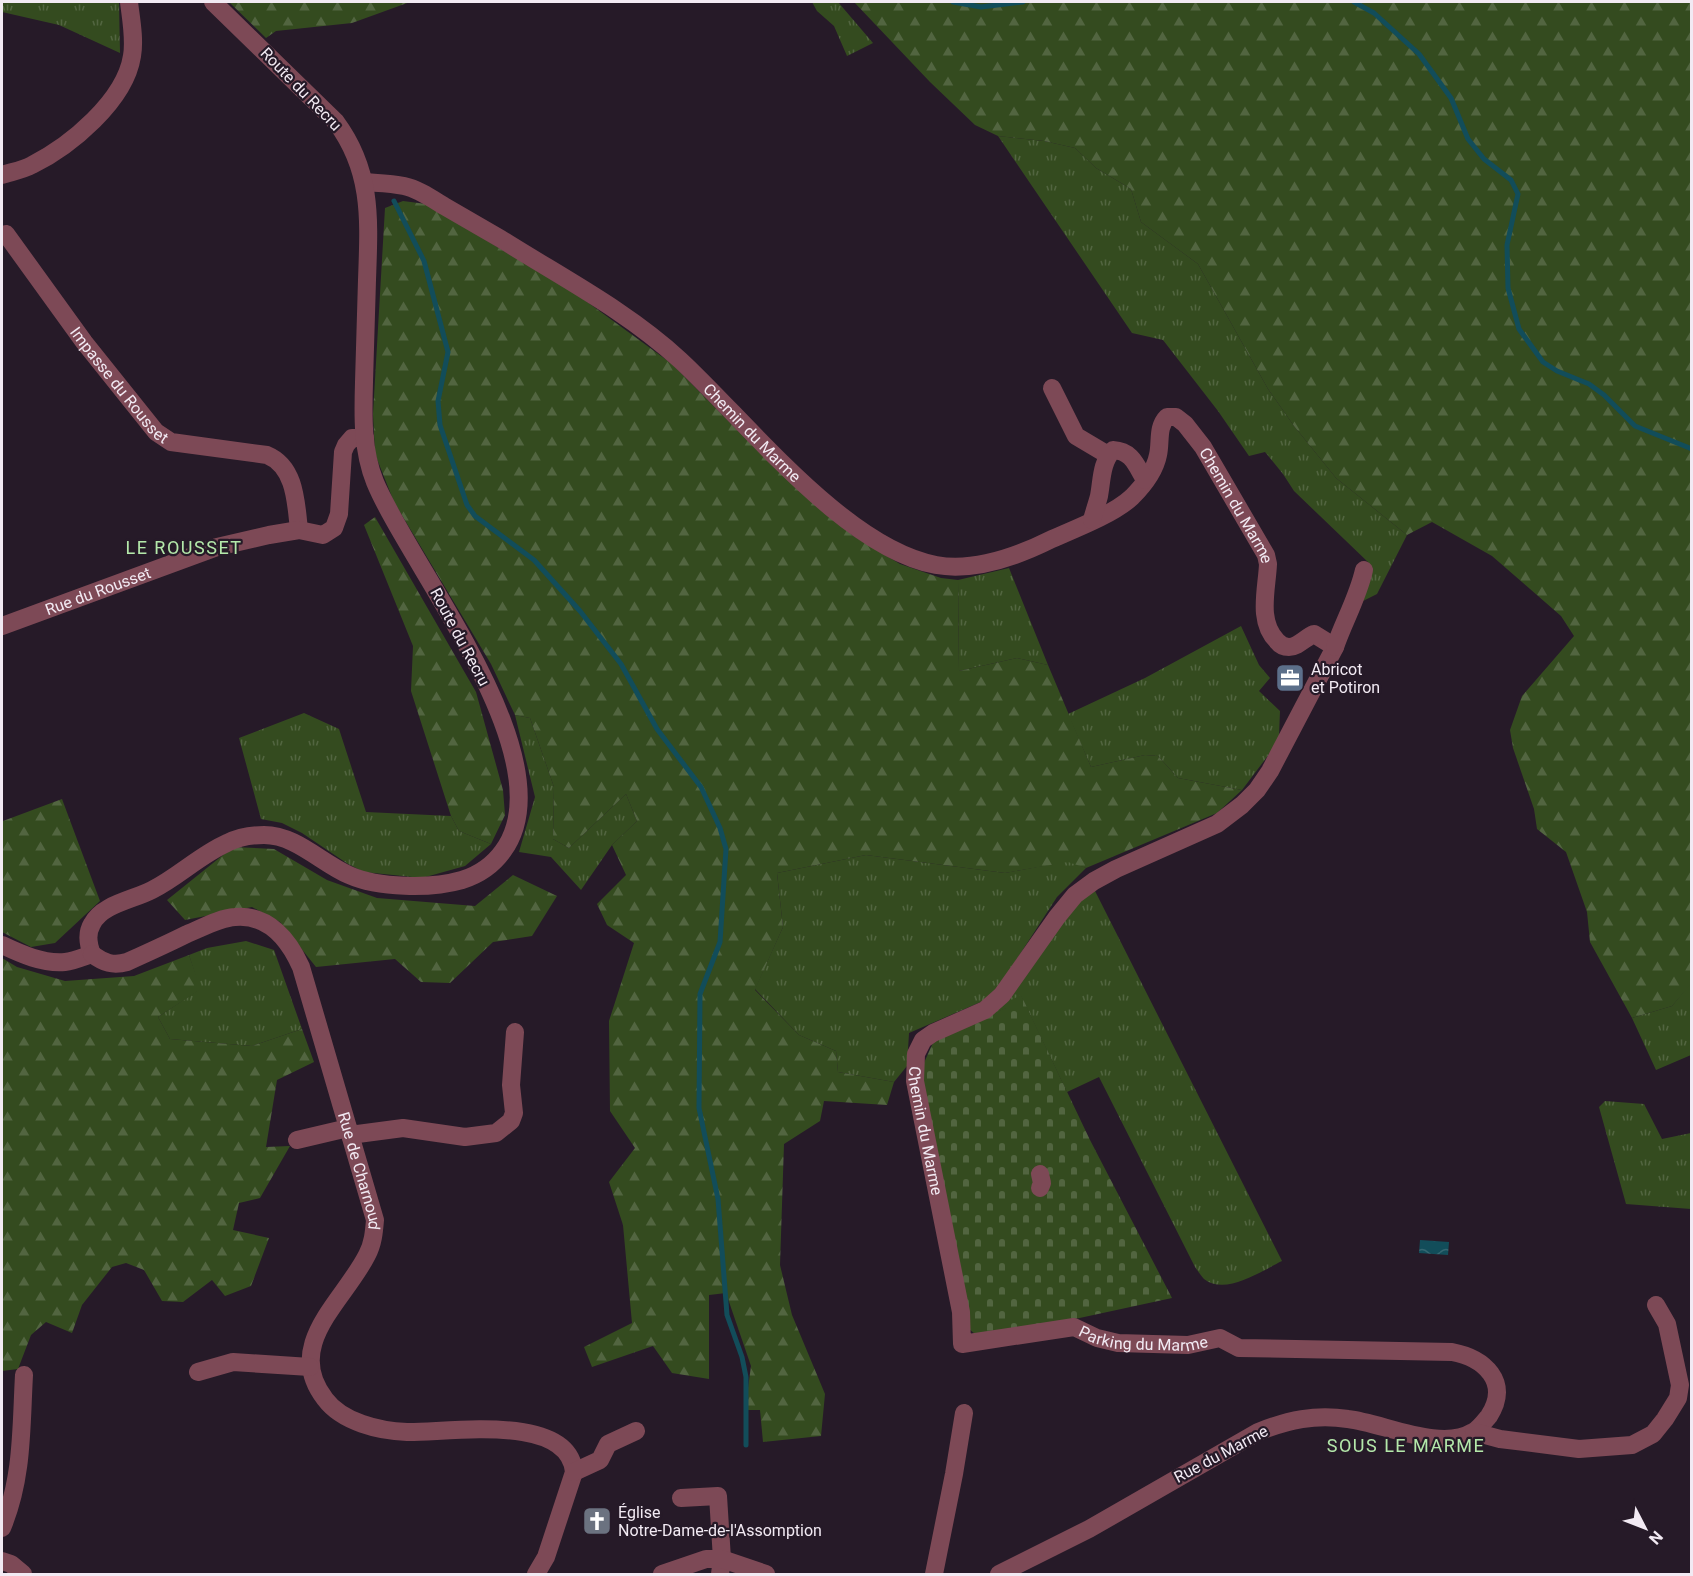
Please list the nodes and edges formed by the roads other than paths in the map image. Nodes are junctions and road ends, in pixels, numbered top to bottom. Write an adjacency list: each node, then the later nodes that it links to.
1 (129, 2): 3 (street)
2 (213, 2): 4 (street, Route du Recru)
3 (2, 175)
4 (364, 182): 7 (street, Route du Recru); 10 (street, Chemin du Marme)
5 (6, 234): 11 (street, Impasse du Rousset)
6 (1052, 388): 8 (street)
7 (365, 438): 11 (street, Rue du Rousset); 16 (street, Route du Recru)
8 (1108, 455): 9 (street); 10 (street)
9 (1145, 480): 10 (street, Chemin du Marme); 14 (street, Chemin du Marme)
10 (1092, 520)
11 (299, 530): 13 (street, Rue du Rousset)
12 (1364, 570): 14 (street)
13 (2, 626)
14 (1335, 647): 21 (street, Chemin du Marme)
15 (2, 945): 16 (street)
16 (92, 954): 18 (street, Rue de Charnoud)
17 (515, 1032): 18 (street)
18 (349, 1132): 19 (street); 22 (street, Rue de Charnoud)
19 (297, 1140)
20 (1656, 1305): 27 (street)
21 (962, 1344): 27 (street, Parking du Marme)
22 (310, 1367): 23 (street); 28 (street)
23 (198, 1372)
24 (24, 1375): 30 (street)
25 (964, 1413): 37 (street)
26 (636, 1431): 28 (street)
27 (1474, 1432): 38 (street, Rue du Marme)
28 (574, 1472): 34 (street)
29 (681, 1498): 32 (street)
30 (2, 1528)
31 (2, 1561): 33 (street)
32 (721, 1567): 35 (street); 36 (street)
33 (23, 1575)
34 (536, 1575)
35 (662, 1575)
36 (766, 1575)
37 (934, 1575)
38 (999, 1575)

